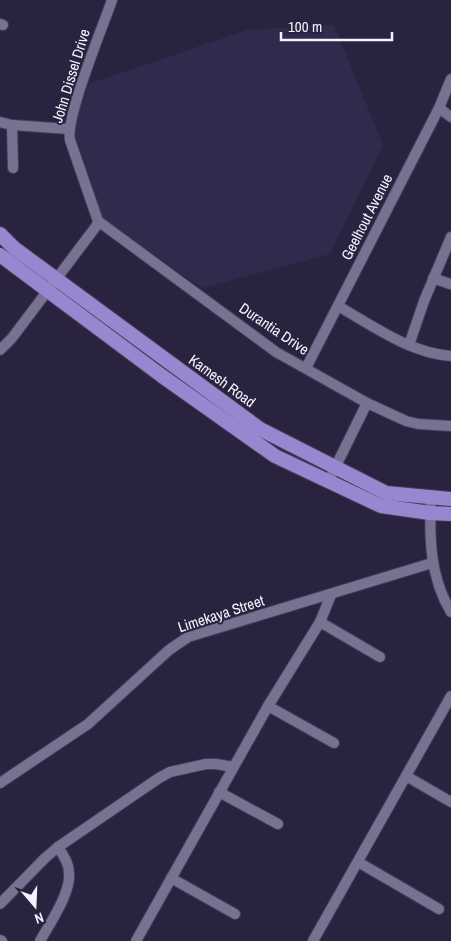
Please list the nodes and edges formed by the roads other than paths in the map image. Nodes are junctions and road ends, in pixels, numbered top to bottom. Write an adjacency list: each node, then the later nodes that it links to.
1 (112, 0): 7 (street, John Dissel Drive)
2 (451, 79): 3 (street, Geelhout Avenue)
3 (439, 108): 4 (street); 17 (street, Geelhout Avenue)
4 (451, 117)
5 (0, 122): 6 (street)
6 (12, 125): 7 (street); 8 (street)
7 (69, 129): 9 (street, John Dissel Drive)
8 (12, 168)
9 (98, 222): 14 (street); 21 (street, Durantia Drive)
10 (0, 234): 14 (main road, Kamesh Road)
11 (451, 237): 13 (street)
12 (0, 255): 16 (main road, Kamesh Road)
13 (433, 278): 15 (street); 18 (street)
14 (57, 280): 16 (street); 24 (main road, Kamesh Road)
15 (450, 284)
16 (48, 292): 19 (street); 25 (main road, Kamesh Road)
17 (338, 306): 18 (street); 21 (street, Geelhout Avenue)
18 (409, 345): 20 (street)
19 (0, 350)
20 (451, 356)
21 (306, 368): 22 (street, Durantia Drive)
22 (367, 403): 23 (street, Durantia Drive); 24 (street)
23 (451, 426)
24 (336, 467): 25 (street); 26 (main road, Kamesh Road)
25 (328, 482): 28 (main road, Kamesh Road)
26 (430, 498): 27 (main road, Kamesh Road); 28 (street)
27 (451, 499)
28 (430, 513): 29 (main road, Kamesh Road); 30 (street)
29 (451, 514)
30 (432, 563): 31 (street, Limekaya Street); 32 (street)
31 (331, 595): 33 (street); 40 (street, Limekaya Street)
32 (451, 612)
33 (320, 622): 34 (street); 36 (street)
34 (380, 657)
35 (451, 696): 39 (street)
36 (268, 706): 37 (street); 38 (street)
37 (334, 743)
38 (233, 767): 41 (street); 44 (street)
39 (406, 776): 42 (street); 45 (street)
40 (0, 783)
41 (219, 792): 43 (street); 46 (street)
42 (451, 802)
43 (278, 824)
44 (58, 847): 47 (street); 50 (street)
45 (358, 862): 48 (street); 52 (street)
46 (171, 878): 49 (street); 51 (street)
47 (0, 904)
48 (439, 909)
49 (235, 914)
50 (40, 941)
51 (136, 941)
52 (313, 941)

